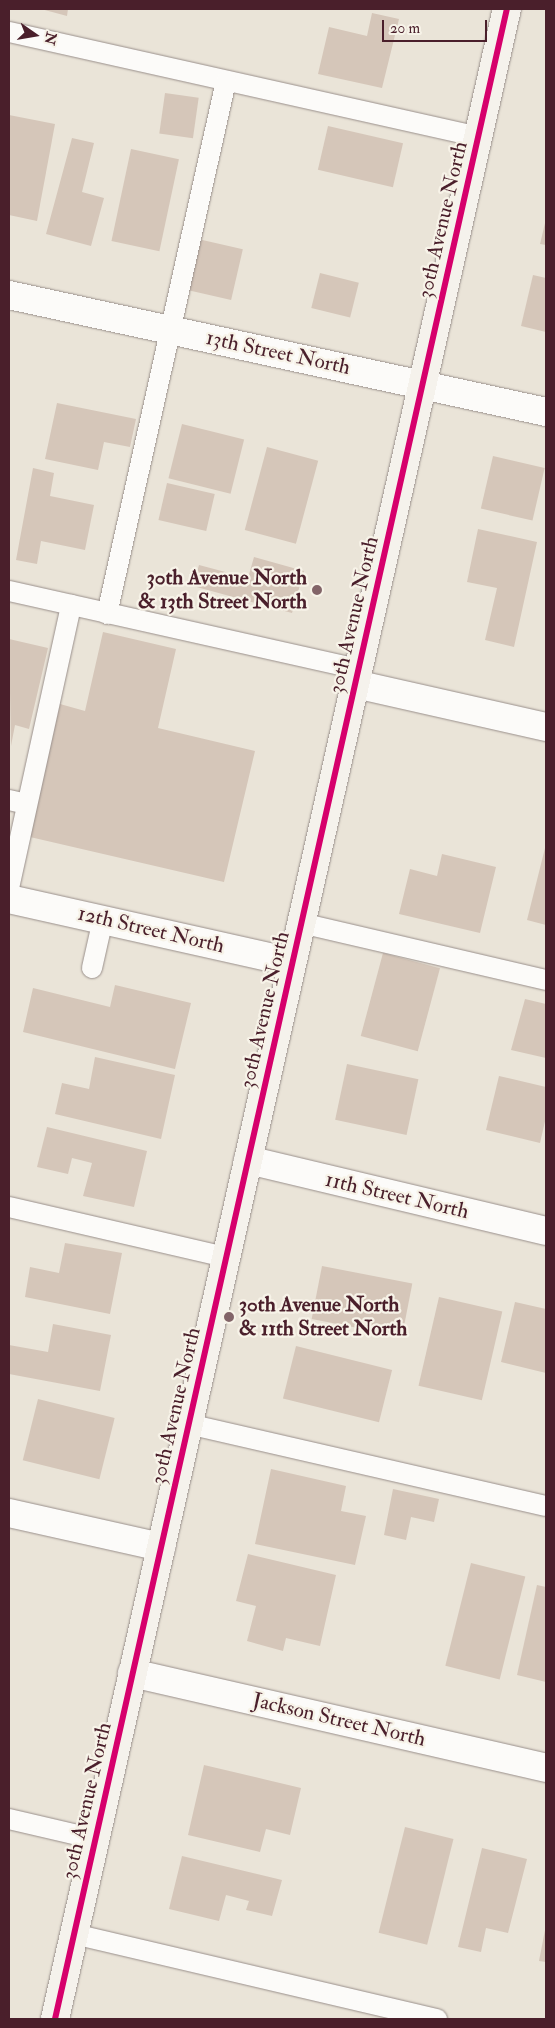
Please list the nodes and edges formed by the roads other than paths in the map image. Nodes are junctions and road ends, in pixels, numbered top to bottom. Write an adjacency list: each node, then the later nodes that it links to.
1 (507, 9): 4 (street, 30th Avenue North)
2 (9, 32): 3 (lane)
3 (226, 81): 4 (lane); 6 (lane)
4 (478, 138): 7 (street, 30th Avenue North)
5 (9, 295): 6 (street, 13th Street North)
6 (170, 330): 7 (street, 13th Street North); 11 (lane)
7 (423, 384): 8 (street, 13th Street North); 12 (street, 30th Avenue North)
8 (546, 412)
9 (9, 591): 10 (lane)
10 (71, 605): 11 (lane); 14 (lane)
11 (107, 614): 12 (lane)
12 (357, 676): 13 (street); 18 (street, 30th Avenue North)
13 (546, 727)
14 (17, 802): 15 (lane)
15 (9, 888)
16 (9, 899): 17 (street, 12th Street North)
17 (103, 919): 19 (street, 12th Street North); 20 (lane)
18 (301, 923): 19 (street, 30th Avenue North); 21 (lane)
19 (292, 962): 22 (street, 30th Avenue North)
20 (92, 968)
21 (546, 980)
22 (248, 1160): 24 (street, 11th Street North); 25 (street, 30th Avenue North)
23 (9, 1207): 25 (lane)
24 (546, 1231)
25 (226, 1257): 26 (street, 30th Avenue North)
26 (188, 1424): 27 (lane); 29 (street, 30th Avenue North)
27 (546, 1506)
28 (9, 1513): 29 (street)
29 (161, 1547): 30 (street, 30th Avenue North)
30 (132, 1673): 31 (street, Jackson Street North); 33 (street, 30th Avenue North)
31 (546, 1768)
32 (9, 1819): 33 (lane)
33 (95, 1838): 34 (street, 30th Avenue North)
34 (74, 1934): 35 (street, 30th Avenue North); 36 (lane)
35 (54, 2019)
36 (437, 2019)

